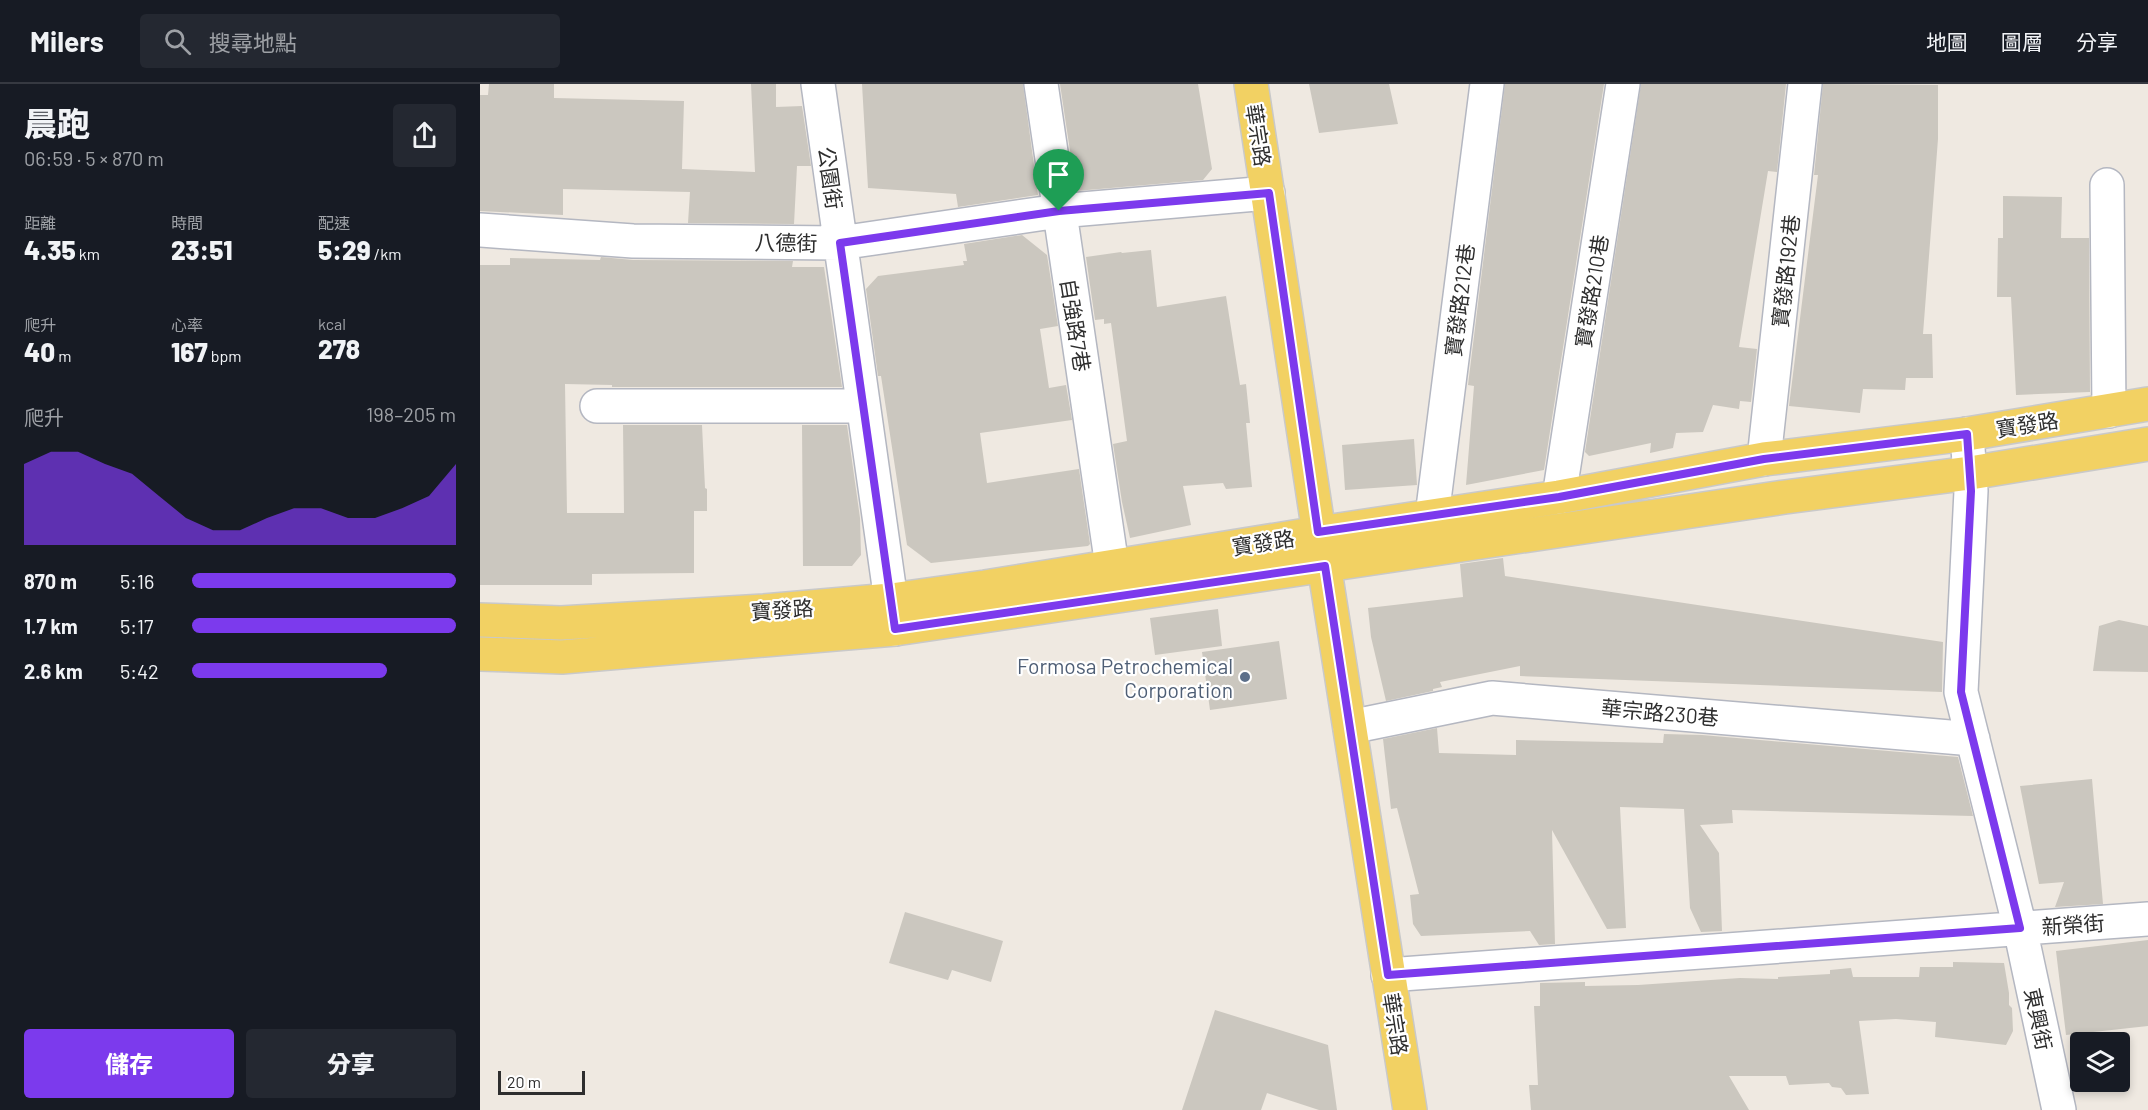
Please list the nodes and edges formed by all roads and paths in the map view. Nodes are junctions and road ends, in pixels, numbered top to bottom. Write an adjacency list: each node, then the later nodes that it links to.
1 (818, 84): 11 (street, 公園街)
2 (1041, 84): 9 (street, 自強路7巷)
3 (1251, 84): 8 (main road, 華宗路)
4 (1486, 84): 21 (street, 寶發路212巷)
5 (1623, 84): 20 (street, 寶發路210巷)
6 (1805, 84): 18 (street, 寶發路192巷)
7 (2107, 185): 15 (street)
8 (1269, 193): 9 (street, 八德街); 22 (main road, 華宗路)
9 (1059, 211): 11 (street, 八德街); 23 (street, 自強路7巷)
10 (480, 230): 11 (street, 八德街)
11 (840, 243): 14 (street, 公園街)
12 (2148, 404): 15 (main road, 寶發路)
13 (597, 406): 14 (street)
14 (862, 406): 25 (street, 公園街)
15 (2109, 411): 16 (main road, 寶發路)
16 (1967, 434): 18 (main road, 寶發路); 19 (street, 東興街)
17 (2148, 444): 19 (main road, 寶發路)
18 (1764, 459): 20 (main road, 寶發路)
19 (1970, 472): 24 (main road, 寶發路); 29 (street, 東興街)
20 (1559, 497): 21 (main road, 寶發路)
21 (1432, 516): 22 (main road, 寶發路)
22 (1318, 532): 23 (main road, 寶發路); 24 (main road, 華宗路)
23 (1112, 566): 25 (main road, 寶發路)
24 (1325, 566): 25 (main road, 寶發路); 28 (main road, 華宗路)
25 (893, 615): 26 (main road, 寶發路); 27 (main road, 寶發路)
26 (480, 620)
27 (480, 654)
28 (1350, 726): 29 (street, 華宗路230巷); 32 (main road, 華宗路)
29 (1973, 739): 31 (street, 東興街)
30 (2148, 919): 31 (street, 新榮街)
31 (2020, 928): 32 (street, 新榮街); 34 (street, 東興街)
32 (1388, 975): 33 (main road, 華宗路)
33 (1410, 1110)
34 (2059, 1110)

